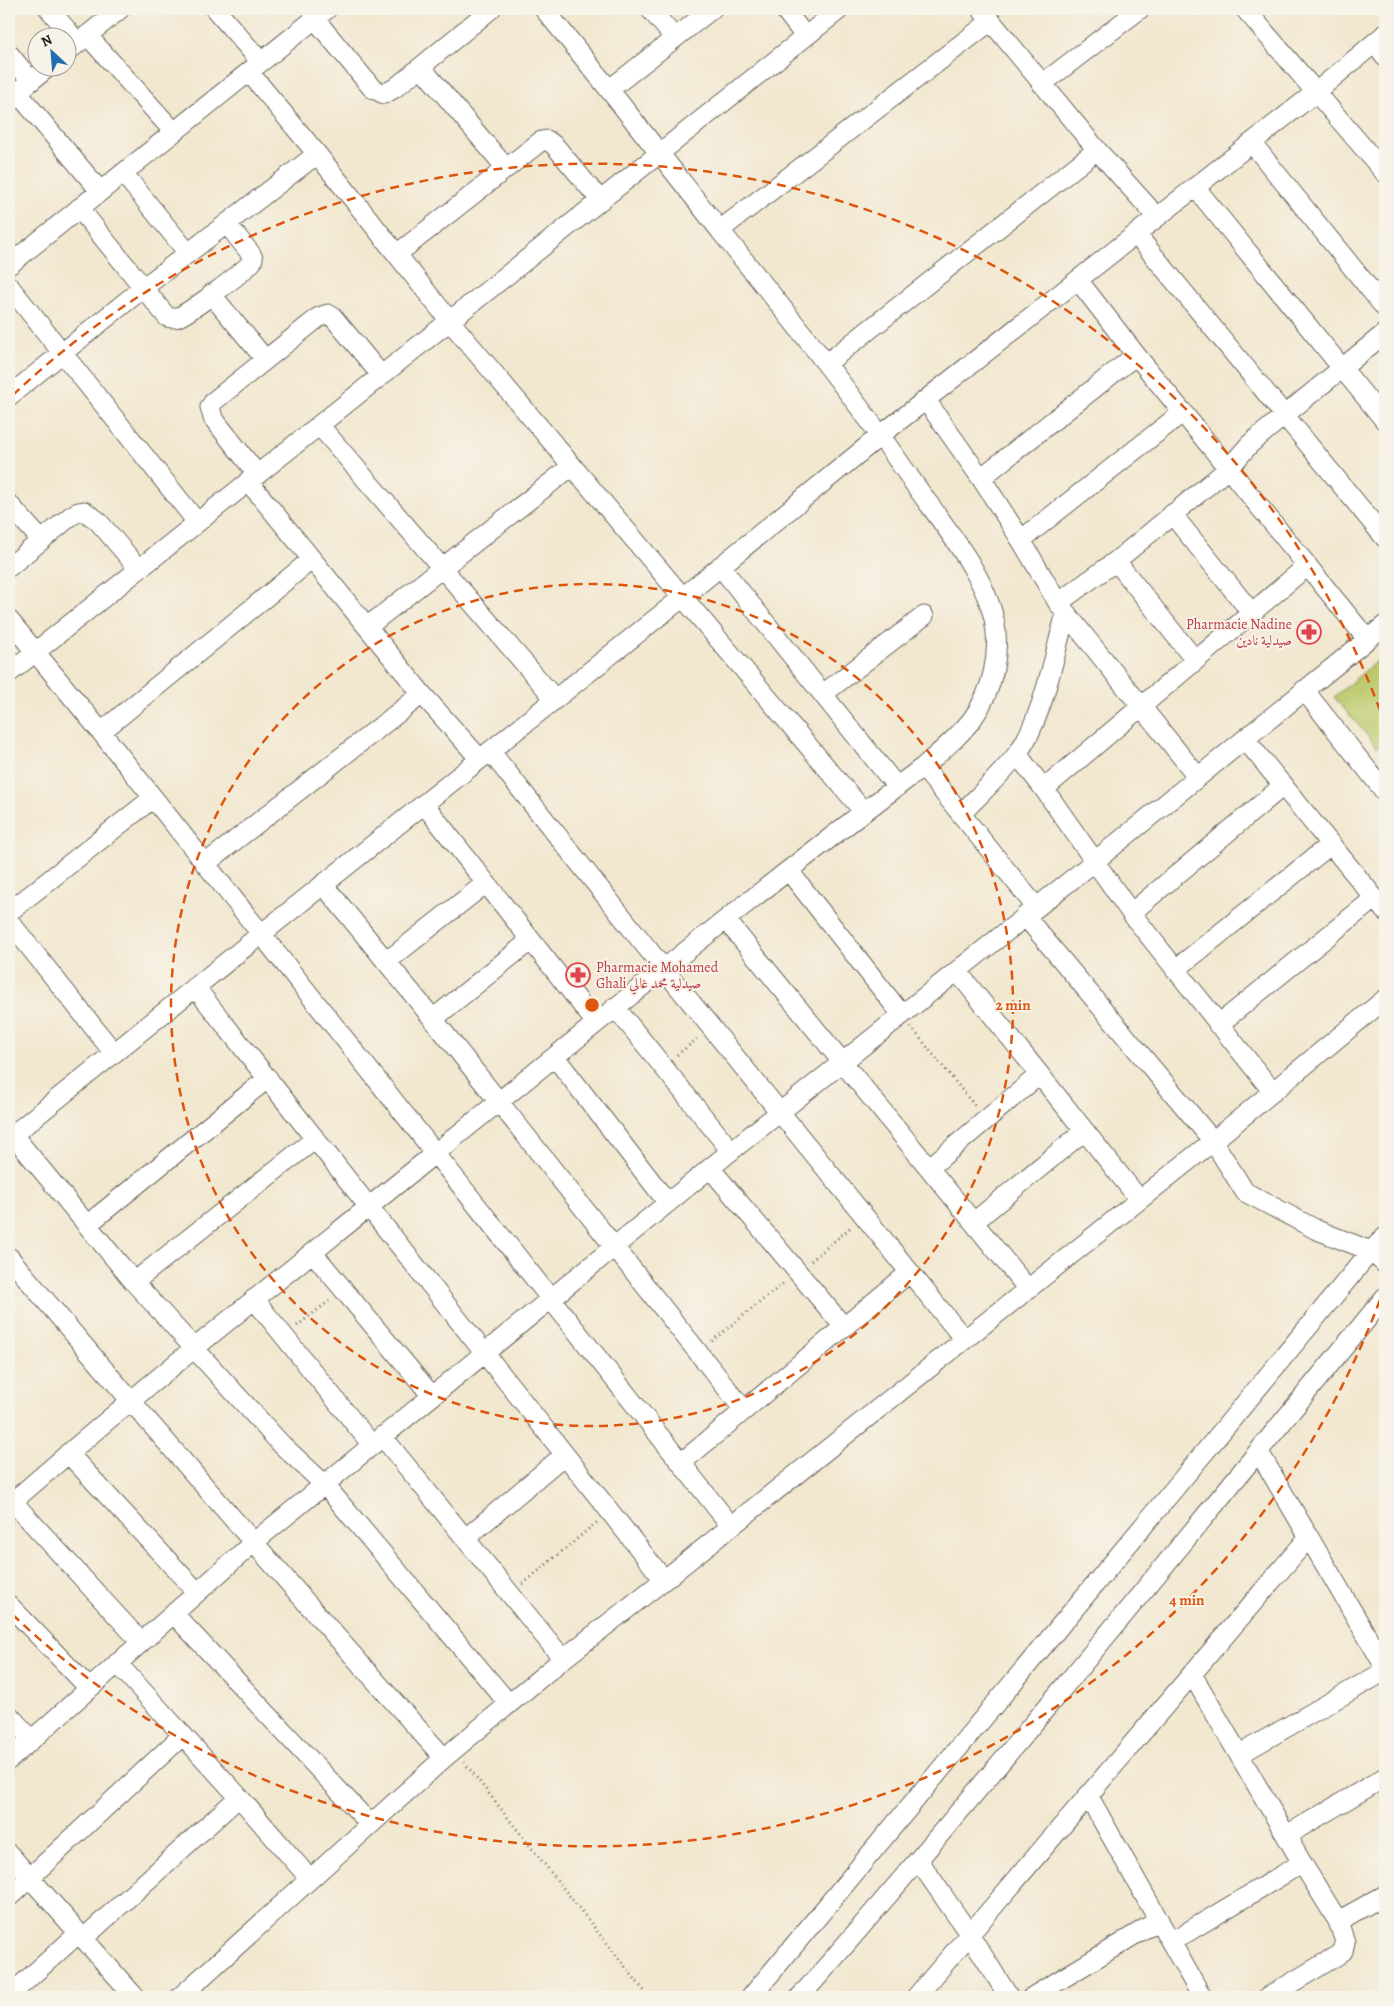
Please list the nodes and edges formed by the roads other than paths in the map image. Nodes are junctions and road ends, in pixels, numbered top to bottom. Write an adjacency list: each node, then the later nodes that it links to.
1 (49, 9): 14 (street)
2 (120, 9): 17 (street)
3 (215, 9): 21 (street)
4 (491, 9): 22 (street)
5 (544, 9): 25 (street)
6 (650, 9): 16 (street)
7 (712, 9): 16 (street)
8 (784, 9): 15 (street)
9 (840, 9): 15 (street)
10 (1140, 9): 24 (street)
11 (1245, 9): 27 (street)
12 (321, 14): 21 (street); 22 (street)
13 (986, 15): 24 (street); 42 (street)
14 (65, 28)
15 (805, 36): 31 (street)
16 (674, 37): 25 (street)
17 (78, 42)
18 (78, 44): 28 (street)
19 (1382, 44): 27 (street)
20 (9, 54): 26 (street)
21 (255, 67): 28 (street); 32 (street)
22 (421, 67): 33 (street)
23 (34, 78): 26 (street)
24 (1042, 84): 30 (street)
25 (610, 89): 31 (street)
26 (19, 90): 37 (street)
27 (1316, 92): 29 (street); 35 (street)
28 (174, 132): 34 (street)
29 (1252, 143): 36 (street); 51 (street)
30 (1096, 150): 40 (street); 57 (street)
31 (660, 152): 38 (street); 42 (street)
32 (317, 154): 41 (street); 45 (street)
33 (506, 168): 38 (street); 45 (street)
34 (123, 173): 37 (street); 44 (street)
35 (1385, 173)
36 (1195, 187): 40 (street); 58 (street)
37 (100, 192): 39 (street)
38 (600, 200): 52 (street)
39 (79, 208): 46 (street); 49 (street)
40 (1157, 217): 43 (street)
41 (228, 224): 44 (street); 50 (street)
42 (720, 230): 57 (street)
43 (1136, 234): 47 (street); 63 (street)
44 (188, 253): 49 (street)
45 (397, 254): 52 (street)
46 (9, 264)
47 (1078, 280): 55 (street); 61 (street)
48 (9, 286): 54 (street)
49 (143, 288): 50 (street); 54 (street)
50 (211, 294): 56 (street)
51 (1385, 308)
52 (449, 320): 59 (street); 67 (street)
53 (1385, 333): 58 (street)
54 (61, 352): 60 (street); 73 (street)
55 (1136, 355): 62 (street); 70 (street)
56 (265, 359): 59 (street); 69 (street)
57 (826, 363): 66 (street)
58 (1342, 367): 63 (street); 64 (street)
59 (381, 375): 65 (street)
60 (9, 396)
61 (926, 400): 66 (street); 70 (street)
62 (1183, 412): 68 (street); 76 (street)
63 (1286, 414): 68 (street); 74 (street)
64 (1385, 421)
65 (319, 425): 69 (street); 83 (street)
66 (881, 436): 79 (street); 104 (street)
67 (572, 466): 83 (street); 84 (street)
68 (1229, 468): 72 (street); 80 (street)
69 (253, 478): 73 (street); 77 (street)
70 (981, 478): 76 (street)
71 (9, 504): 75 (street)
72 (1172, 514): 78 (street); 86 (street)
73 (197, 522): 82 (street)
74 (1385, 538)
75 (41, 540): 81 (street); 82 (street)
76 (1021, 540): 85 (street)
77 (312, 560): 90 (street); 100 (street)
78 (1116, 561): 85 (street); 93 (street)
79 (720, 566): 84 (street); 97 (street)
80 (1307, 566): 86 (street); 91 (street)
81 (9, 567)
82 (139, 569): 92 (street)
83 (443, 569): 90 (street); 98 (street)
84 (683, 597): 98 (street); 112 (street)
85 (1062, 608): 99 (street); 102 (street)
86 (1251, 612): 93 (street)
87 (924, 616): 97 (street)
88 (9, 620): 92 (street)
89 (1385, 625): 91 (street)
90 (367, 627): 96 (street)
91 (1367, 639): 95 (street)
92 (35, 652): 94 (street); 100 (street)
93 (1195, 660): 99 (street)
94 (9, 673)
95 (1304, 690): 101 (street); 109 (street)
96 (422, 694): 103 (street); 116 (street)
97 (823, 694): 107 (street)
98 (555, 699): 103 (street)
99 (1140, 706): 105 (street); 108 (street)
100 (100, 732): 110 (street)
101 (1245, 739): 105 (street); 106 (street)
102 (1017, 754): 108 (street); 113 (street)
103 (485, 755): 111 (street); 129 (street)
104 (923, 767): 107 (street); 113 (street)
105 (1198, 777): 115 (street)
106 (1284, 785): 114 (street); 123 (street)
107 (897, 787): 112 (street)
108 (1044, 789): 115 (street)
109 (1385, 792)
110 (152, 798): 116 (street); 122 (street)
111 (424, 804): 118 (street); 119 (street)
112 (864, 812): 117 (street)
113 (962, 813): 121 (street)
114 (1331, 844): 120 (street); 130 (street)
115 (1094, 861): 121 (street); 123 (street)
116 (205, 864): 126 (street)
117 (789, 871): 124 (street); 135 (street)
118 (486, 883): 127 (street); 128 (street)
119 (323, 884): 126 (street); 128 (street)
120 (1380, 905): 138 (street)
121 (1031, 911): 131 (street); 150 (street)
122 (9, 912)
123 (1131, 913): 130 (street)
124 (726, 920): 129 (street); 141 (street)
125 (9, 921): 139 (street)
126 (260, 935): 132 (street); 152 (street)
127 (531, 940): 136 (street); 137 (street)
128 (386, 962): 136 (street)
129 (663, 968): 134 (street); 146 (street)
130 (1175, 970): 138 (street)
131 (957, 971): 135 (street); 142 (street)
132 (195, 988): 139 (street); 143 (street)
133 (1385, 999): 144 (street)
134 (615, 1007): 137 (street); 151 (street)
135 (902, 1015): 141 (street)
136 (433, 1020): 145 (street)
137 (596, 1023): 140 (street)
138 (1218, 1024): 144 (street)
139 (114, 1053): 148 (street)
140 (554, 1057): 145 (street); 156 (street)
141 (842, 1062): 146 (street); 154 (street)
142 (1039, 1075): 147 (street); 154 (street)
143 (268, 1078): 149 (street); 159 (street)
144 (1273, 1092): 150 (street)
145 (498, 1102): 152 (street); 161 (street)
146 (780, 1112): 151 (street); 166 (street)
147 (1084, 1132): 155 (street); 158 (street)
148 (11, 1136): 159 (street)
149 (314, 1139): 157 (street); 167 (street)
150 (1213, 1140): 155 (street); 162 (street)
151 (731, 1151): 153 (street)
152 (435, 1154): 157 (street); 171 (street)
153 (710, 1168): 156 (street); 172 (street)
154 (929, 1168): 158 (street)
155 (1140, 1199): 168 (street)
156 (668, 1203): 161 (street)
157 (369, 1206): 163 (street); 175 (street)
158 (974, 1222): 168 (street)
159 (87, 1225): 167 (street)
160 (1385, 1238): 162 (street)
161 (613, 1248): 171 (street); 178 (street)
162 (1371, 1251): 165 (street); 229 (street)
163 (313, 1253): 170 (street); 176 (street)
164 (9, 1258): 177 (street)
165 (1385, 1264)
166 (910, 1272): 172 (street); 173 (street)
167 (134, 1282): 174 (street)
168 (1028, 1289): 173 (street)
169 (1385, 1297): 180 (street)
170 (254, 1299): 174 (street); 179 (street)
171 (550, 1299): 175 (street); 183 (street)
172 (844, 1327): 178 (street)
173 (964, 1339): 186 (street)
174 (195, 1347): 177 (street); 184 (street)
175 (483, 1354): 176 (street); 182 (street)
176 (432, 1396): 179 (street)
177 (129, 1401): 181 (street); 189 (street)
178 (744, 1410): 183 (street)
179 (377, 1441): 184 (street); 188 (street)
180 (1259, 1452): 187 (street); 214 (street)
181 (68, 1453): 185 (street); 191 (street)
182 (564, 1455): 188 (street); 190 (street)
183 (681, 1463): 186 (street)
184 (324, 1484): 189 (street); 201 (street)
185 (11, 1504): 194 (street)
186 (731, 1526): 190 (street)
187 (1309, 1537): 197 (street); 199 (street)
188 (466, 1538): 195 (street)
189 (253, 1543): 191 (street); 205 (street)
190 (664, 1580): 195 (street)
191 (197, 1592): 193 (street)
192 (9, 1605): 200 (street)
193 (173, 1613): 194 (street); 211 (street)
194 (141, 1642): 196 (street)
195 (563, 1659): 201 (street)
196 (116, 1663): 200 (street); 203 (street)
197 (1385, 1667)
198 (1385, 1671): 206 (street)
199 (1192, 1674): 206 (street); 210 (street)
200 (89, 1688): 204 (street)
201 (509, 1704): 205 (street)
202 (9, 1715): 204 (street)
203 (183, 1735): 209 (street); 216 (street)
204 (31, 1740): 207 (street)
205 (449, 1754): 211 (street)
206 (1240, 1754): 212 (street)
207 (9, 1760)
208 (1385, 1777): 212 (street)
209 (240, 1797): 217 (street); 223 (street)
210 (1088, 1797): 220 (street); 222 (street)
211 (370, 1824): 217 (street)
212 (1287, 1834): 215 (street)
213 (9, 1854): 216 (street)
214 (919, 1861): 222 (street); 230 (street)
215 (1302, 1863): 221 (street); 224 (street)
216 (29, 1877): 219 (street); 223 (street)
217 (310, 1879): 228 (street)
218 (1385, 1895): 221 (street)
219 (9, 1897)
220 (1159, 1920): 224 (street); 233 (street)
221 (1338, 1920): 225 (street)
222 (970, 1935): 231 (street); 232 (street)
223 (82, 1936): 226 (street); 227 (street)
224 (1171, 1942): 234 (street)
225 (1289, 1992): 235 (street)
226 (9, 1996)
227 (135, 1997)
228 (180, 1997)
229 (751, 1997)
230 (800, 1997)
231 (916, 1997)
232 (1008, 1997)
233 (1032, 1997)
234 (1202, 1997)
235 (1268, 1997)

